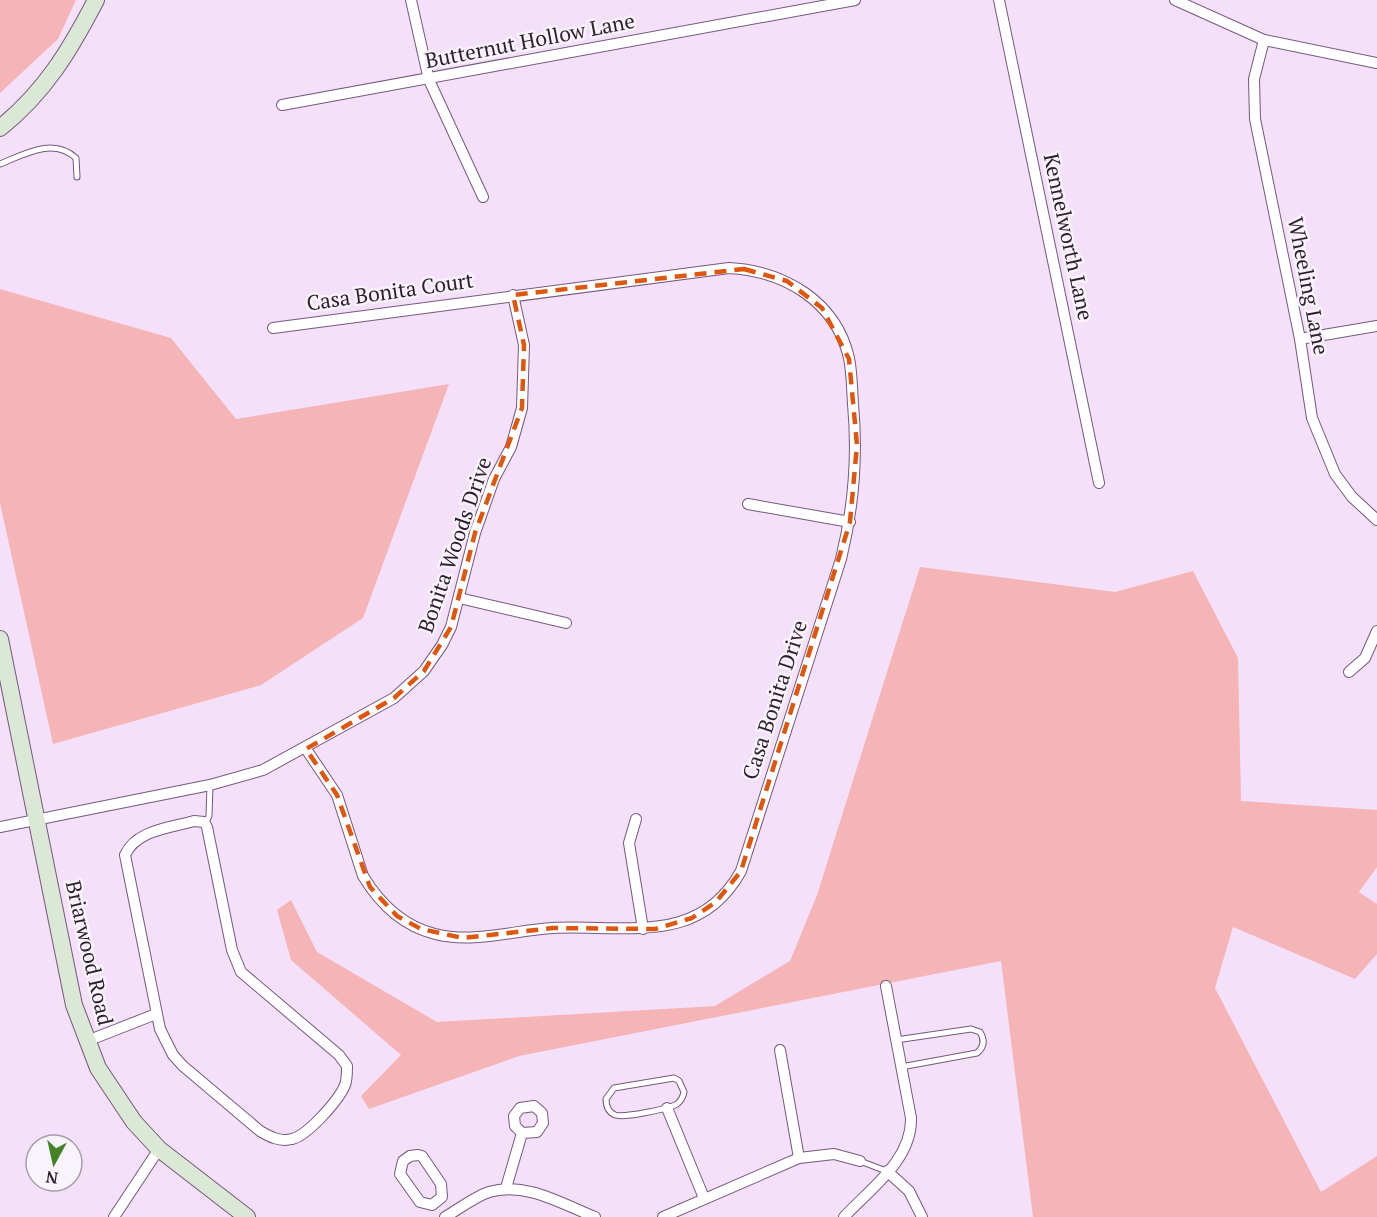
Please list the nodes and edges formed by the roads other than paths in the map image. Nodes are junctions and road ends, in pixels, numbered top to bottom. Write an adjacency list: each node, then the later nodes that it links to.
1 (96, 0): 10 (main road)
2 (411, 0): 8 (street)
3 (855, 0): 8 (street, Butternut Hollow Lane)
4 (999, 0): 18 (street, Kennelworth Lane)
5 (1175, 0): 6 (street)
6 (1264, 40): 7 (street); 17 (street, Wheeling Lane)
7 (1377, 63)
8 (429, 80): 9 (street, Butternut Hollow Lane); 13 (street)
9 (282, 105)
10 (0, 128)
11 (0, 164): 12 (lane)
12 (77, 177)
13 (483, 196)
14 (513, 295): 16 (street, Casa Bonita Court); 21 (street, Casa Bonita Drive); 22 (street, Bonita Woods Drive)
15 (1377, 326): 17 (street)
16 (273, 328)
17 (1300, 339): 20 (street, Wheeling Lane)
18 (1099, 483)
19 (748, 504): 21 (street)
20 (1377, 520)
21 (850, 522): 33 (street, Casa Bonita Drive)
22 (459, 598): 23 (street); 27 (street, Bonita Woods Drive)
23 (566, 623)
24 (1377, 631): 26 (street)
25 (0, 639): 29 (main road, Briarwood Road)
26 (1349, 672)
27 (306, 749): 28 (street, Bonita Woods Drive); 33 (street, Casa Bonita Drive)
28 (210, 785): 29 (street, Bonita Woods Drive); 31 (lane)
29 (36, 819): 32 (street, Bonita Woods Drive); 37 (main road, Briarwood Road)
30 (636, 819): 33 (street)
31 (205, 824): 35 (street); 35 (street)
32 (0, 827)
33 (643, 929)
34 (886, 986): 36 (street)
35 (156, 1014): 37 (street)
36 (896, 1040): 39 (street); 39 (lane)
37 (87, 1041): 42 (main road, Briarwood Road)
38 (780, 1050): 43 (street)
39 (901, 1067): 45 (street)
40 (667, 1108): 40 (lane); 47 (street)
41 (522, 1133): 46 (street)
42 (159, 1149): 49 (street); 50 (main road, Briarwood Road)
43 (799, 1158): 44 (street); 47 (street)
44 (860, 1161): 45 (lane)
45 (887, 1171): 55 (street); 56 (street)
46 (506, 1188): 52 (street); 53 (street)
47 (704, 1198): 54 (street)
48 (435, 1203): 48 (street); 51 (street)
49 (114, 1217)
50 (247, 1217)
51 (439, 1217)
52 (445, 1217)
53 (595, 1217)
54 (663, 1217)
55 (844, 1217)
56 (922, 1217)

